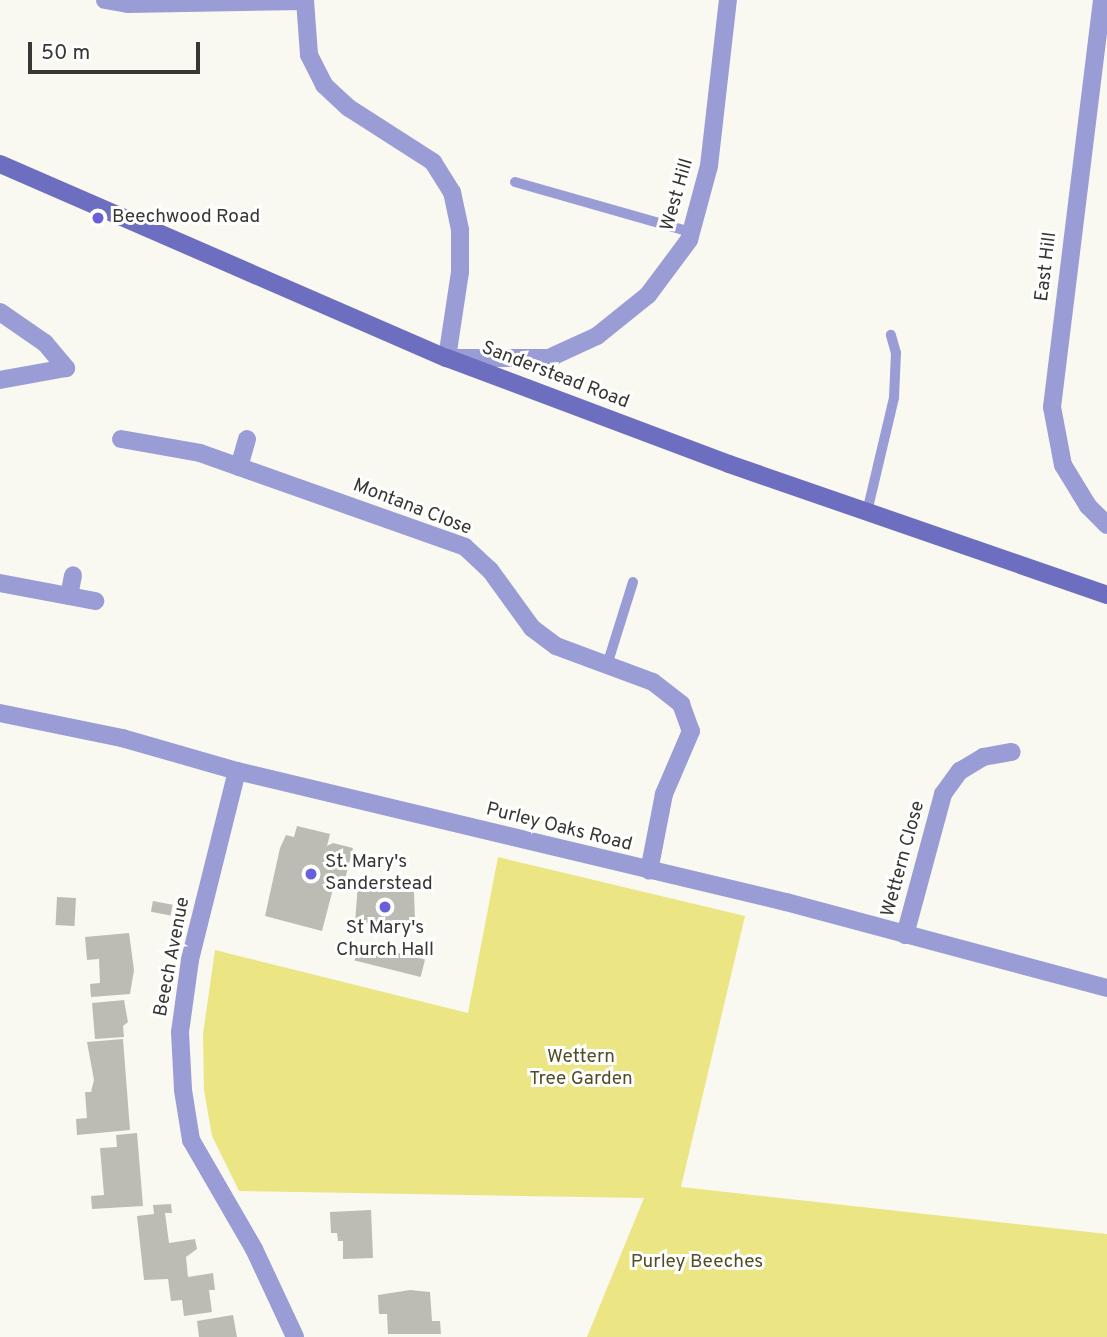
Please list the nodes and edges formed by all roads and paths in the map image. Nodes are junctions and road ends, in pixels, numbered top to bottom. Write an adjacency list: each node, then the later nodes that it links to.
1 (105, 0): 2 (street)
2 (305, 0): 10 (street)
3 (728, 0): 7 (street, West Hill)
4 (1101, 0): 16 (street, East Hill)
5 (0, 164): 10 (main road, Sanderstead Road)
6 (515, 182): 7 (lane)
7 (691, 232): 10 (street, West Hill)
8 (0, 312): 11 (street)
9 (891, 335): 15 (lane)
10 (447, 358): 15 (main road, Sanderstead Road)
11 (0, 380)
12 (121, 439): 14 (street, Montana Close)
13 (247, 439): 14 (street)
14 (239, 467): 23 (street, Montana Close)
15 (867, 512): 20 (main road, Sanderstead Road)
16 (1107, 525)
17 (73, 575): 21 (street)
18 (633, 582): 23 (lane)
19 (0, 583): 21 (street)
20 (1107, 595)
21 (69, 596): 22 (street)
22 (95, 601)
23 (607, 665): 27 (street, Montana Close)
24 (0, 713): 26 (street, Purley Oaks Road)
25 (1012, 752): 28 (street, Wettern Close)
26 (237, 771): 27 (street, Purley Oaks Road); 30 (street, Beech Avenue)
27 (649, 871): 28 (street, Purley Oaks Road)
28 (905, 935): 29 (street, Purley Oaks Road)
29 (1107, 988)
30 (295, 1337)

